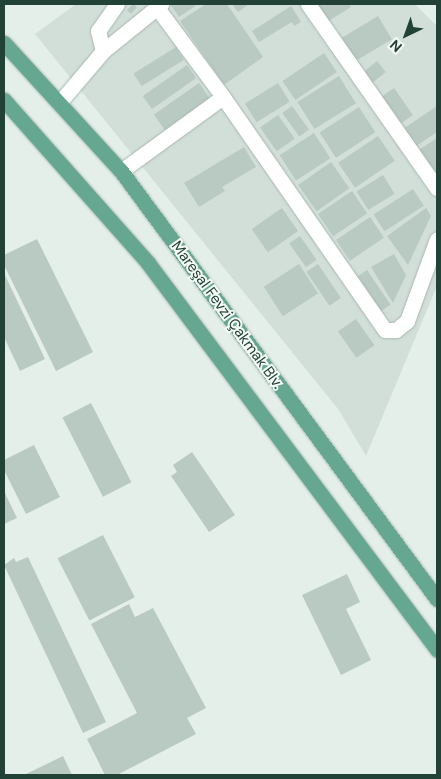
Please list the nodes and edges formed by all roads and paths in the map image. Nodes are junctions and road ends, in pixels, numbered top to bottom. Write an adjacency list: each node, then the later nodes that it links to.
1 (117, 4): 5 (lane)
2 (308, 4): 10 (lane)
3 (159, 6): 5 (lane); 6 (lane)
4 (4, 43): 8 (main road, Mareşal Fevzi Çakmak Blv.)
5 (103, 51): 8 (lane)
6 (224, 97): 9 (lane); 11 (lane)
7 (4, 100): 13 (main road, Mareşal Fevzi Çakmak Blv.)
8 (59, 104): 9 (main road, Mareşal Fevzi Çakmak Blv.)
9 (121, 171): 12 (main road, Mareşal Fevzi Çakmak Blv.)
10 (437, 188)
11 (437, 239)
12 (437, 599)
13 (437, 650)

